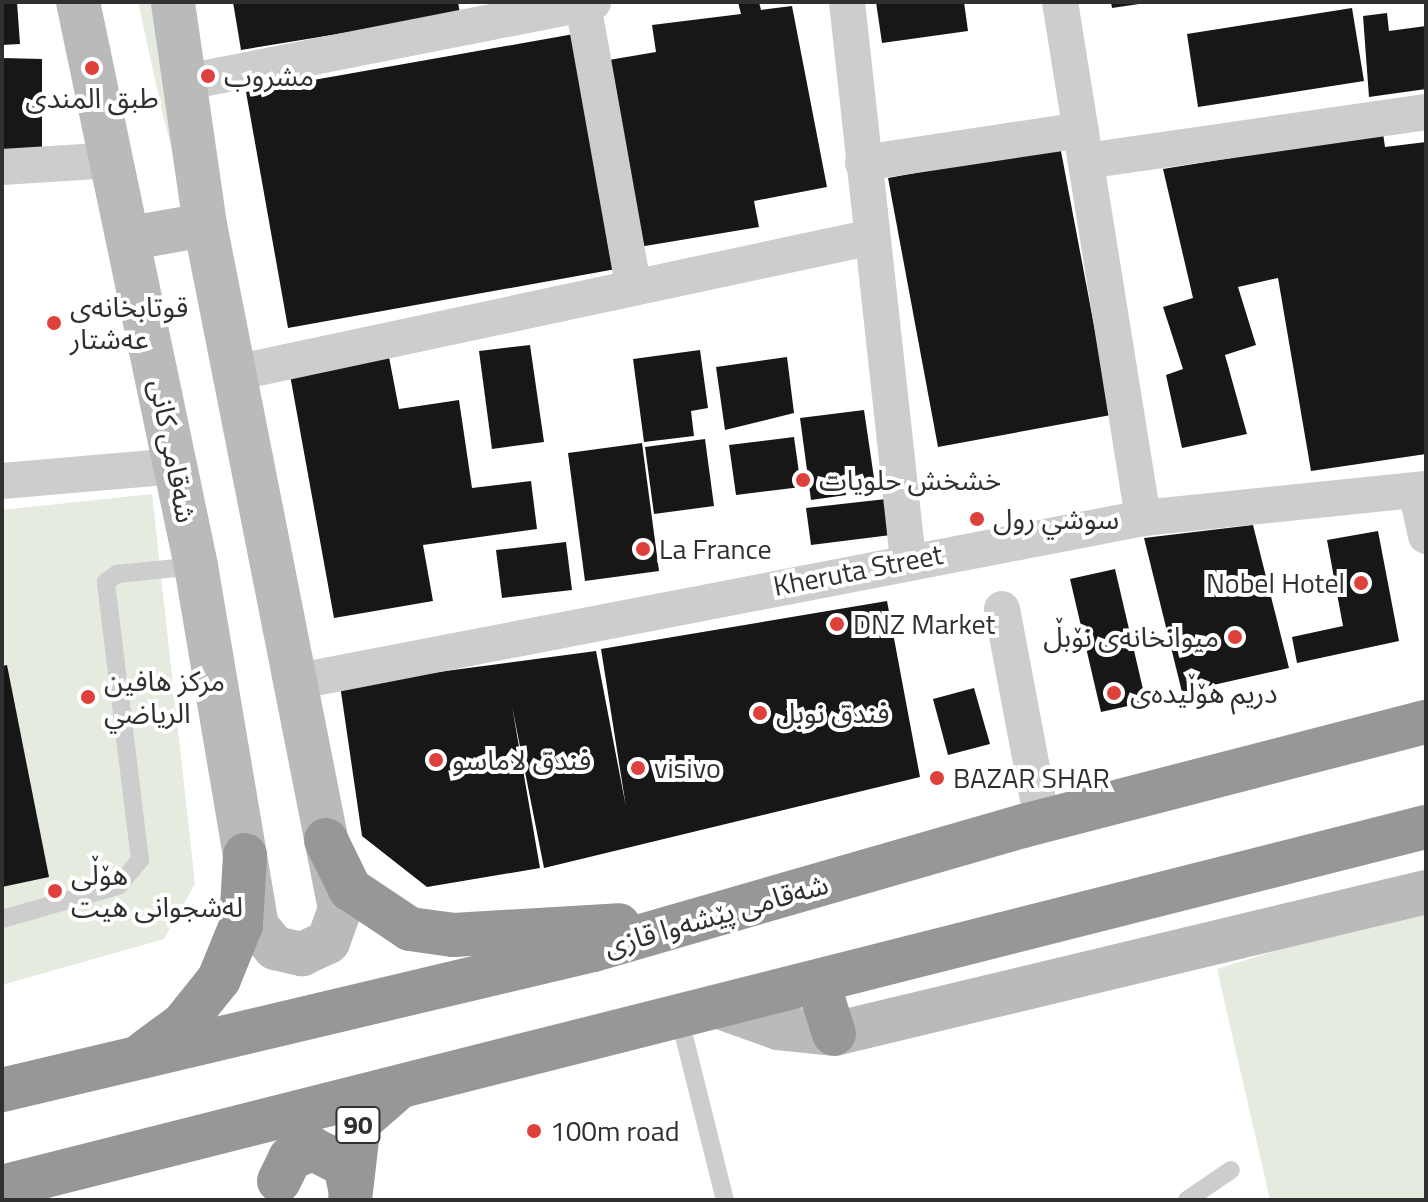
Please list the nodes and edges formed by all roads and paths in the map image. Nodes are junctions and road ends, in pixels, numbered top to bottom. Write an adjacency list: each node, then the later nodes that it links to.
1 (78, 2): 10 (street, شەقامی کانی)
2 (173, 2): 7 (street)
3 (847, 2): 11 (street)
4 (1060, 2): 9 (street)
5 (588, 3): 6 (street); 16 (street)
6 (483, 12): 7 (street)
7 (181, 83): 13 (street)
8 (1426, 112): 9 (street)
9 (1084, 146): 11 (street); 21 (street)
10 (112, 160): 12 (street); 15 (street, شەقامی کانی)
11 (863, 163): 14 (street)
12 (2, 167)
13 (205, 225): 15 (street); 17 (street)
14 (872, 237): 16 (street); 23 (street)
15 (131, 238): 18 (street, شەقامی کانی)
16 (633, 286): 17 (street)
17 (235, 373): 26 (street)
18 (176, 466): 19 (street); 24 (street, شەقامی کانی)
19 (2, 481)
20 (1421, 490): 21 (street, Kheruta Street); 22 (street)
21 (1143, 518): 23 (street, Kheruta Street)
22 (1426, 536)
23 (908, 560): 26 (street, Kheruta Street)
24 (196, 566): 31 (street, شەقامی کانی); 33 (lane)
25 (1002, 609): 28 (street)
26 (294, 682): 30 (street)
27 (1426, 722): 28 (highway, شەقامی پێشەوا قازی)
28 (1042, 821): 34 (highway, شەقامی پێشەوا قازی)
29 (1426, 827): 35 (highway)
30 (326, 840): 31 (street, شەقامی کانی); 34 (highway)
31 (245, 855): 39 (highway)
32 (1426, 892): 38 (street)
33 (2, 919)
34 (689, 922): 39 (highway, شەقامی پێشەوا قازی)
35 (819, 986): 36 (highway); 38 (highway)
36 (725, 1009): 37 (highway); 38 (street)
37 (680, 1020): 40 (highway); 47 (lane)
38 (834, 1034)
39 (130, 1060): 41 (highway, شەقامی پێشەوا قازی)
40 (417, 1083): 42 (highway); 46 (highway, 90)
41 (2, 1090)
42 (224, 1129): 44 (highway); 45 (highway)
43 (1231, 1170): 48 (lane)
44 (2, 1187)
45 (280, 1191): 46 (highway)
46 (350, 1194)
47 (725, 1200)
48 (1187, 1200)

